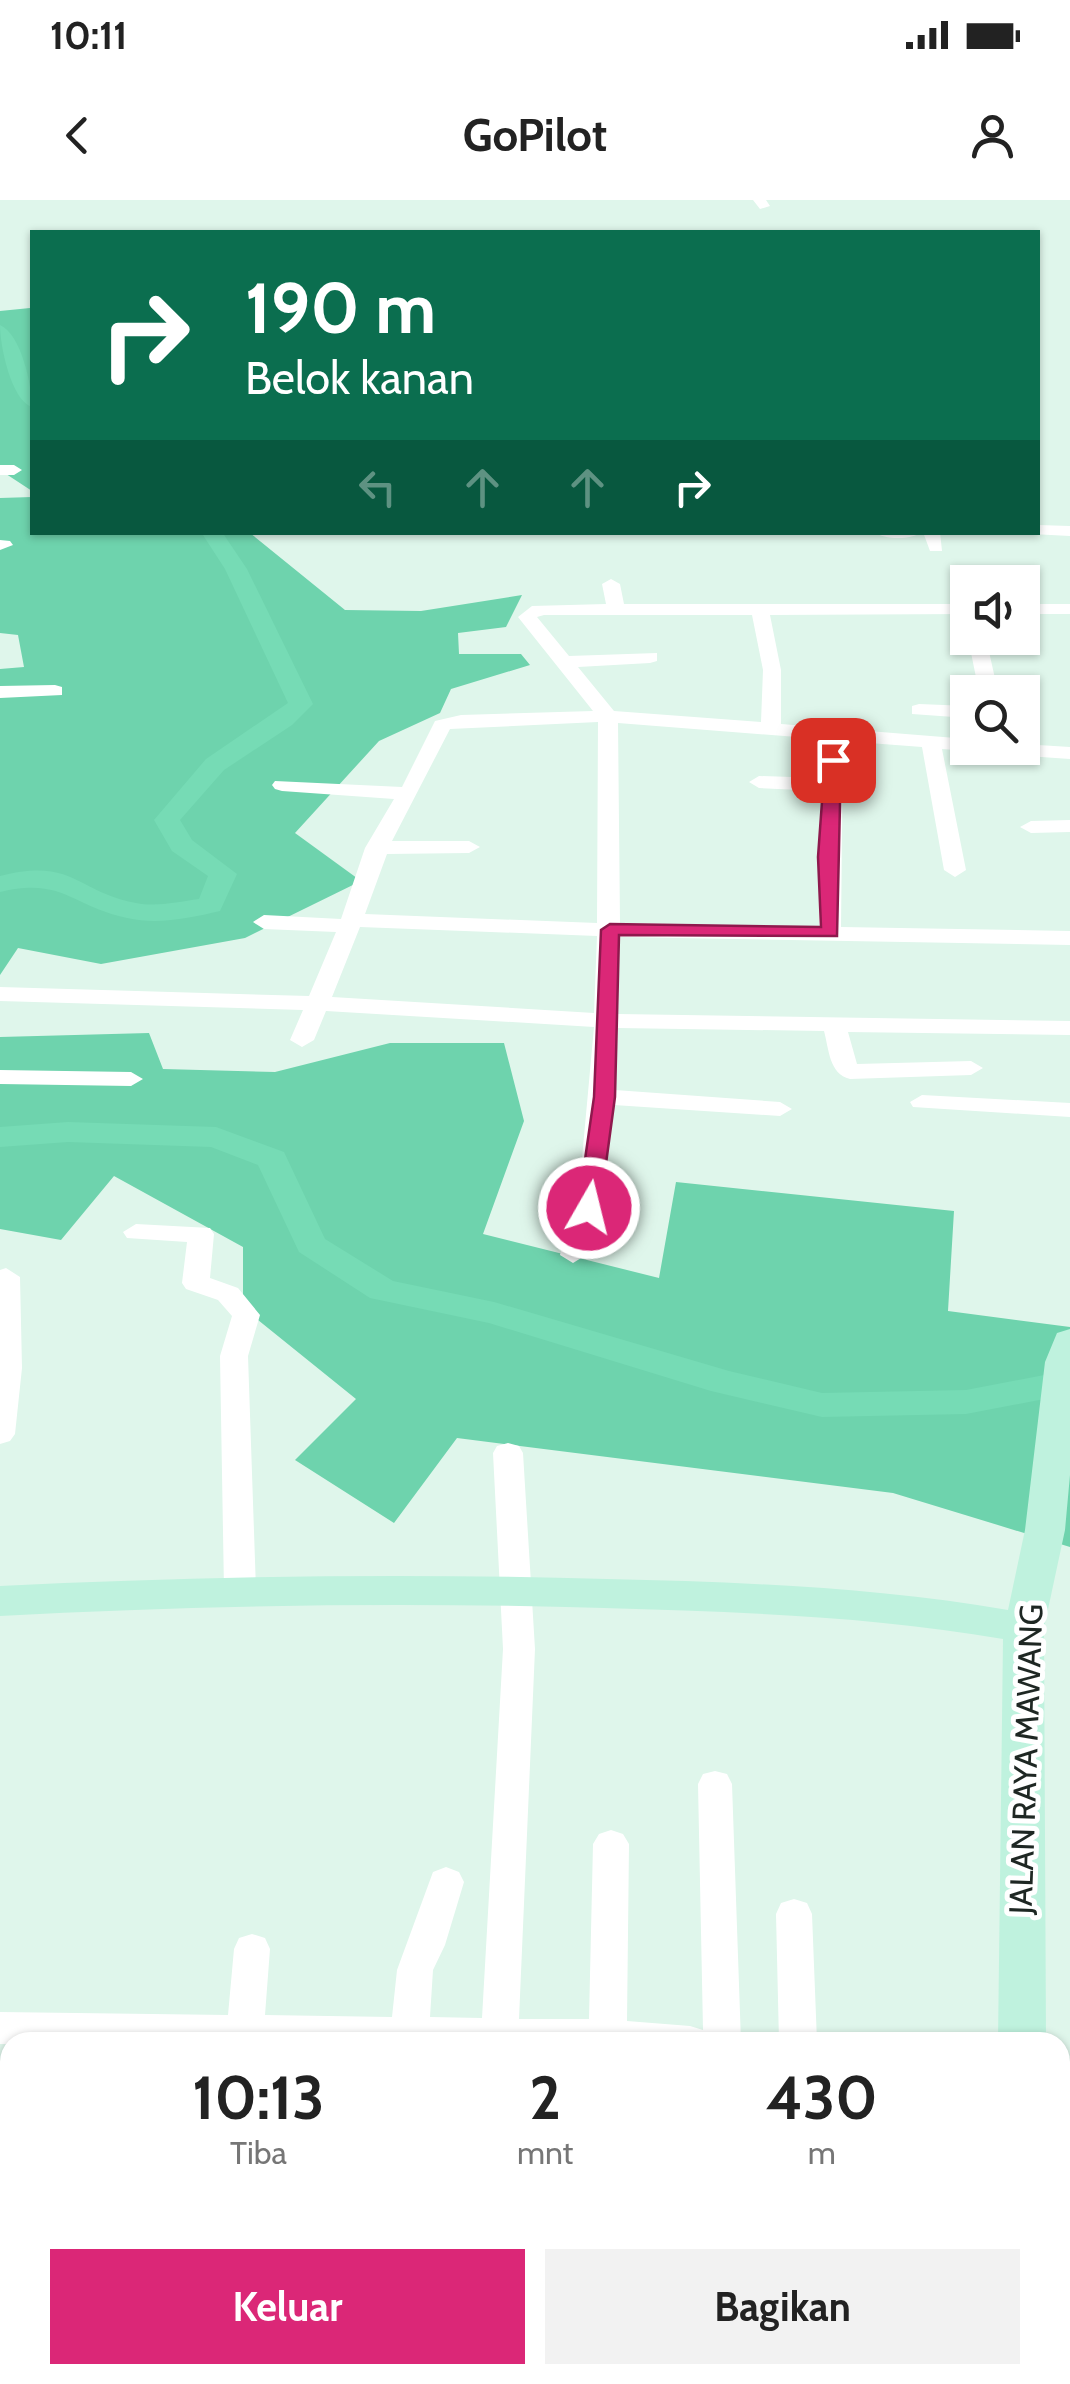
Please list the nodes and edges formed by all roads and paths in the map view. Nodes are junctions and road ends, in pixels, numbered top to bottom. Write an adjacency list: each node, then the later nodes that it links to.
1 (1040, 530): 2 (street)
2 (1070, 531)
3 (611, 584): 12 (street)
4 (798, 587): 8 (street)
5 (694, 588): 6 (street)
6 (698, 609): 7 (street); 12 (street)
7 (760, 609): 8 (street); 19 (street)
8 (806, 609): 9 (street)
9 (950, 609)
10 (1040, 609): 11 (street)
11 (1070, 609)
12 (616, 610): 14 (street)
13 (650, 657): 14 (street)
14 (562, 662): 18 (street)
15 (56, 691): 16 (street)
16 (0, 692)
17 (950, 711): 21 (street)
18 (608, 716): 19 (street); 28 (street); 36 (street)
19 (771, 729): 20 (street)
20 (832, 734): 21 (street); 26 (street)
21 (920, 742): 22 (street); 33 (street)
22 (950, 744)
23 (1040, 751): 24 (street)
24 (1070, 753)
25 (759, 782): 26 (street)
26 (833, 785): 37 (street)
27 (282, 786): 28 (street)
28 (409, 794): 32 (street)
29 (1070, 826): 30 (street)
30 (1031, 827)
31 (470, 847): 32 (street)
32 (376, 848): 35 (street)
33 (956, 870)
34 (264, 922): 35 (street)
35 (351, 923): 36 (street); 40 (street)
36 (610, 930): 37 (street); 41 (street)
37 (830, 932): 38 (street)
38 (1070, 938)
39 (0, 994): 40 (street)
40 (317, 1003): 41 (street); 44 (street)
41 (606, 1020): 42 (street); 48 (street)
42 (834, 1024): 43 (street); 45 (street)
43 (1070, 1028)
44 (302, 1040)
45 (972, 1068)
46 (0, 1076): 47 (street)
47 (131, 1079)
48 (604, 1097): 50 (street); 53 (street)
49 (922, 1102): 51 (street)
50 (780, 1109)
51 (1070, 1110)
52 (136, 1232): 58 (street)
53 (573, 1255)
54 (6, 1277): 56 (street)
55 (1066, 1352): 61 (main road, JALAN RAYA MAWANG)
56 (0, 1434)
57 (508, 1454): 59 (street)
58 (240, 1590): 59 (main road); 60 (main road)
59 (518, 1590): 61 (main road); 69 (street)
60 (0, 1601)
61 (1024, 1628): 73 (main road, JALAN RAYA MAWANG)
62 (715, 1784): 71 (street)
63 (611, 1844): 70 (street)
64 (446, 1882): 68 (street)
65 (794, 1914): 72 (street)
66 (252, 1949): 67 (street)
67 (245, 2032)
68 (410, 2032)
69 (500, 2032)
70 (608, 2032)
71 (722, 2032)
72 (798, 2032)
73 (1022, 2032)

